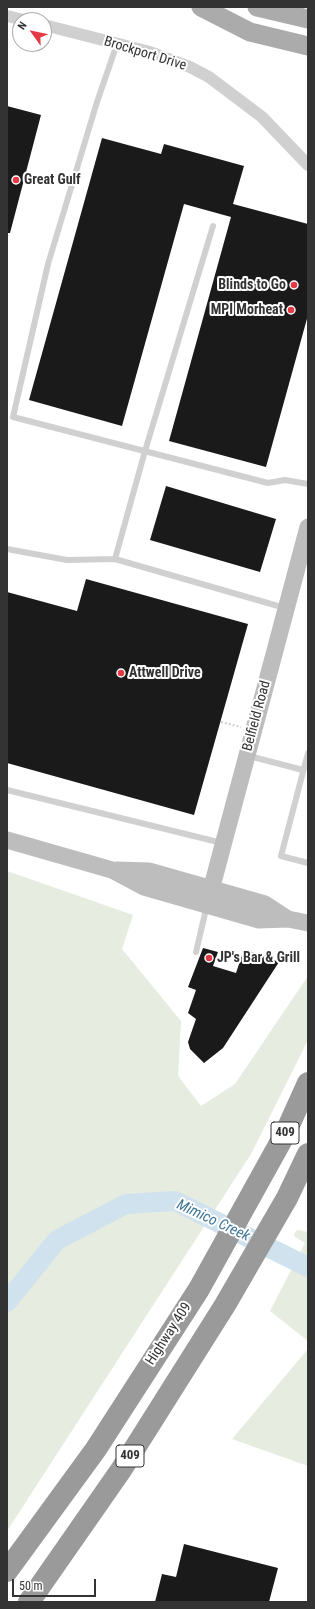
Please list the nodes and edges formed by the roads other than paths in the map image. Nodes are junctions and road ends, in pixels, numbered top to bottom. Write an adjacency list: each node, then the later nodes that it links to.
1 (233, 7): 3 (main road)
2 (257, 7): 4 (main road)
3 (203, 8): 7 (main road)
4 (308, 19)
5 (52, 27): 6 (street, Brockport Drive)
6 (117, 44): 8 (street, Brockport Drive); 10 (lane)
7 (308, 46)
8 (308, 165)
9 (213, 226): 10 (lane)
10 (145, 451): 11 (lane); 14 (lane)
11 (308, 484)
12 (308, 527): 15 (main road, Belfield Road)
13 (7, 549): 14 (lane)
14 (114, 559): 15 (lane)
15 (286, 608): 17 (main road, Belfield Road)
16 (308, 753): 18 (lane)
17 (247, 755): 18 (lane); 21 (main road, Belfield Road)
18 (303, 770): 22 (lane)
19 (7, 790): 21 (lane)
20 (7, 840): 23 (main road)
21 (224, 843): 23 (main road, Belfield Road)
22 (308, 863)
23 (209, 897): 24 (main road); 25 (lane)
24 (308, 923)
25 (196, 952)
26 (308, 1083): 28 (highway, Highway 409 / 409)
27 (308, 1154): 29 (highway, 409)
28 (7, 1572)
29 (29, 1602)

